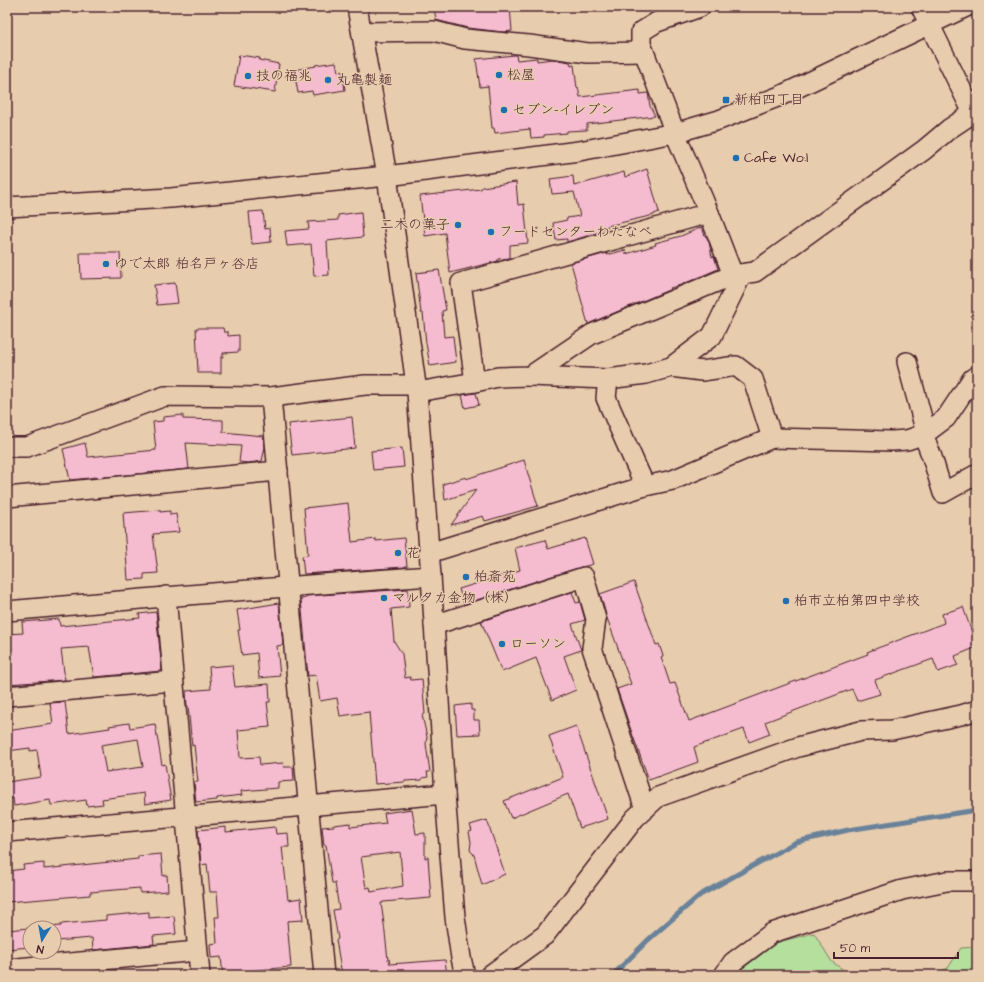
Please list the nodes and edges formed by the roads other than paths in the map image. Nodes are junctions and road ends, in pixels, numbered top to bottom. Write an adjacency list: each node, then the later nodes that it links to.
1 (357, 7): 7 (street)
2 (700, 7): 5 (street)
3 (921, 7): 6 (street)
4 (966, 7): 6 (street)
5 (671, 12): 8 (street)
6 (930, 24): 9 (street); 10 (street)
7 (362, 32): 8 (street); 11 (street)
8 (644, 52): 10 (street)
9 (975, 112): 14 (street)
10 (675, 133): 11 (street); 13 (street)
11 (387, 176): 12 (street); 21 (street)
12 (7, 207)
13 (708, 213): 14 (street); 20 (street)
14 (738, 274): 16 (street); 17 (street)
15 (907, 362): 23 (street)
16 (671, 367): 19 (street); 24 (street)
17 (530, 376): 19 (street); 20 (street)
18 (977, 376): 23 (street)
19 (608, 379): 28 (street)
20 (475, 382): 21 (street)
21 (416, 389): 22 (street); 30 (street)
22 (271, 397): 25 (street); 26 (street)
23 (924, 433): 24 (street); 27 (street)
24 (772, 438): 28 (street)
25 (7, 447)
26 (278, 472): 29 (street); 32 (street)
27 (977, 474)
28 (645, 486): 30 (street)
29 (7, 497)
30 (429, 552): 31 (street)
31 (431, 576): 32 (street); 35 (street)
32 (288, 586): 33 (street); 40 (street)
33 (166, 596): 34 (street); 36 (street)
34 (7, 611)
35 (434, 625): 39 (street); 41 (street)
36 (173, 681): 37 (street); 42 (street)
37 (7, 696)
38 (977, 710): 41 (street)
39 (445, 794): 40 (street); 49 (street)
40 (308, 806): 42 (street); 48 (street)
41 (645, 809): 50 (street)
42 (186, 817): 43 (street); 45 (street)
43 (7, 832)
44 (977, 881): 51 (street)
45 (197, 952): 46 (street); 47 (street)
46 (7, 969)
47 (200, 975)
48 (324, 975)
49 (465, 975)
50 (490, 975)
51 (724, 975)

